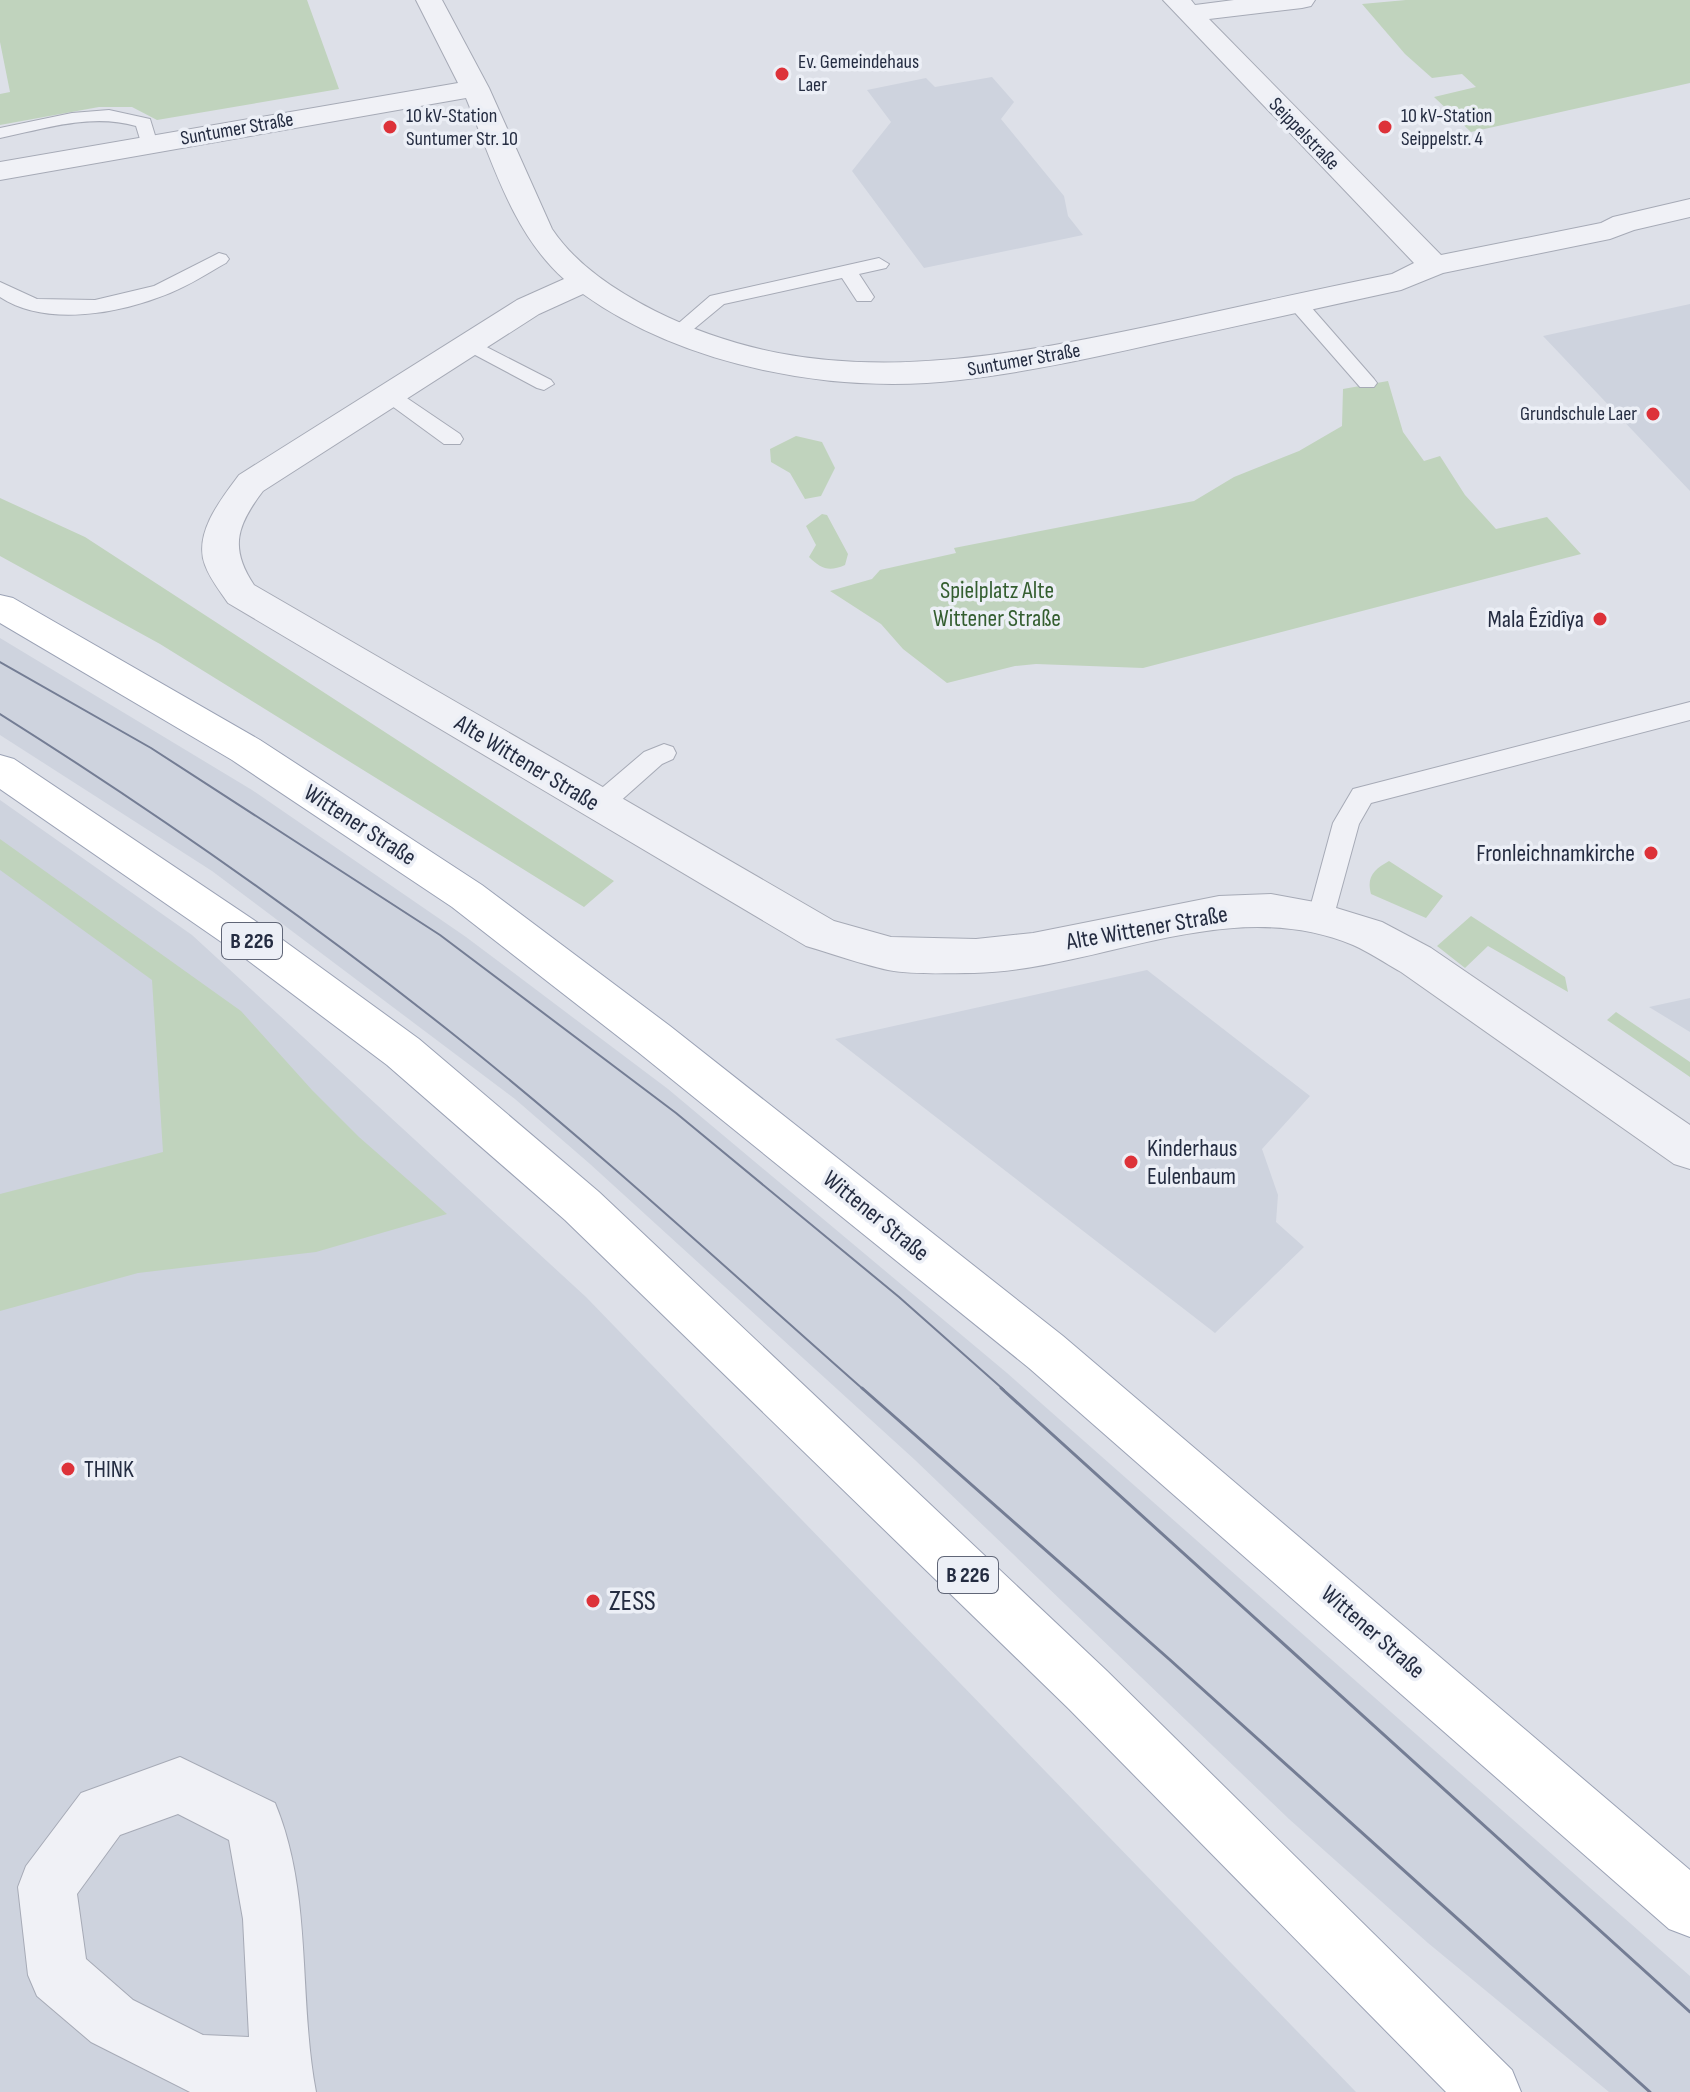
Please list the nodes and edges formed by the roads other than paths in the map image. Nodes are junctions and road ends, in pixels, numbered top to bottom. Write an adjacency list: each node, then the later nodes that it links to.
1 (1302, 0): 3 (street)
2 (439, 2): 4 (street, Suntumer Straße)
3 (1183, 7): 11 (street, Seippelstraße)
4 (475, 88): 6 (street, Suntumer Straße); 13 (street, Suntumer Straße)
5 (0, 133): 6 (lane)
6 (149, 145): 7 (street, Suntumer Straße)
7 (0, 171)
8 (1690, 208): 11 (street, Suntumer Straße)
9 (219, 259): 14 (lane)
10 (879, 264): 12 (lane)
11 (1434, 266): 16 (street, Suntumer Straße)
12 (847, 271): 15 (lane); 17 (lane)
13 (585, 281): 17 (street, Suntumer Straße); 18 (street, Alte Wittener Straße)
14 (0, 288)
15 (864, 297)
16 (1297, 303): 17 (street, Suntumer Straße); 19 (lane)
17 (676, 334)
18 (469, 344): 20 (lane); 21 (street, Alte Wittener Straße)
19 (1367, 383)
20 (544, 384)
21 (388, 394): 22 (lane); 27 (street, Alte Wittener Straße)
22 (452, 439)
23 (0, 607): 30 (main road, Wittener Straße)
24 (1690, 711): 28 (lane)
25 (664, 753): 27 (lane)
26 (0, 769): 32 (main road, B 226)
27 (599, 805): 28 (street, Alte Wittener Straße)
28 (1320, 919): 29 (street, Alte Wittener Straße)
29 (1690, 1150)
30 (1690, 1908)
31 (283, 2081): 31 (street)
32 (1490, 2092)

